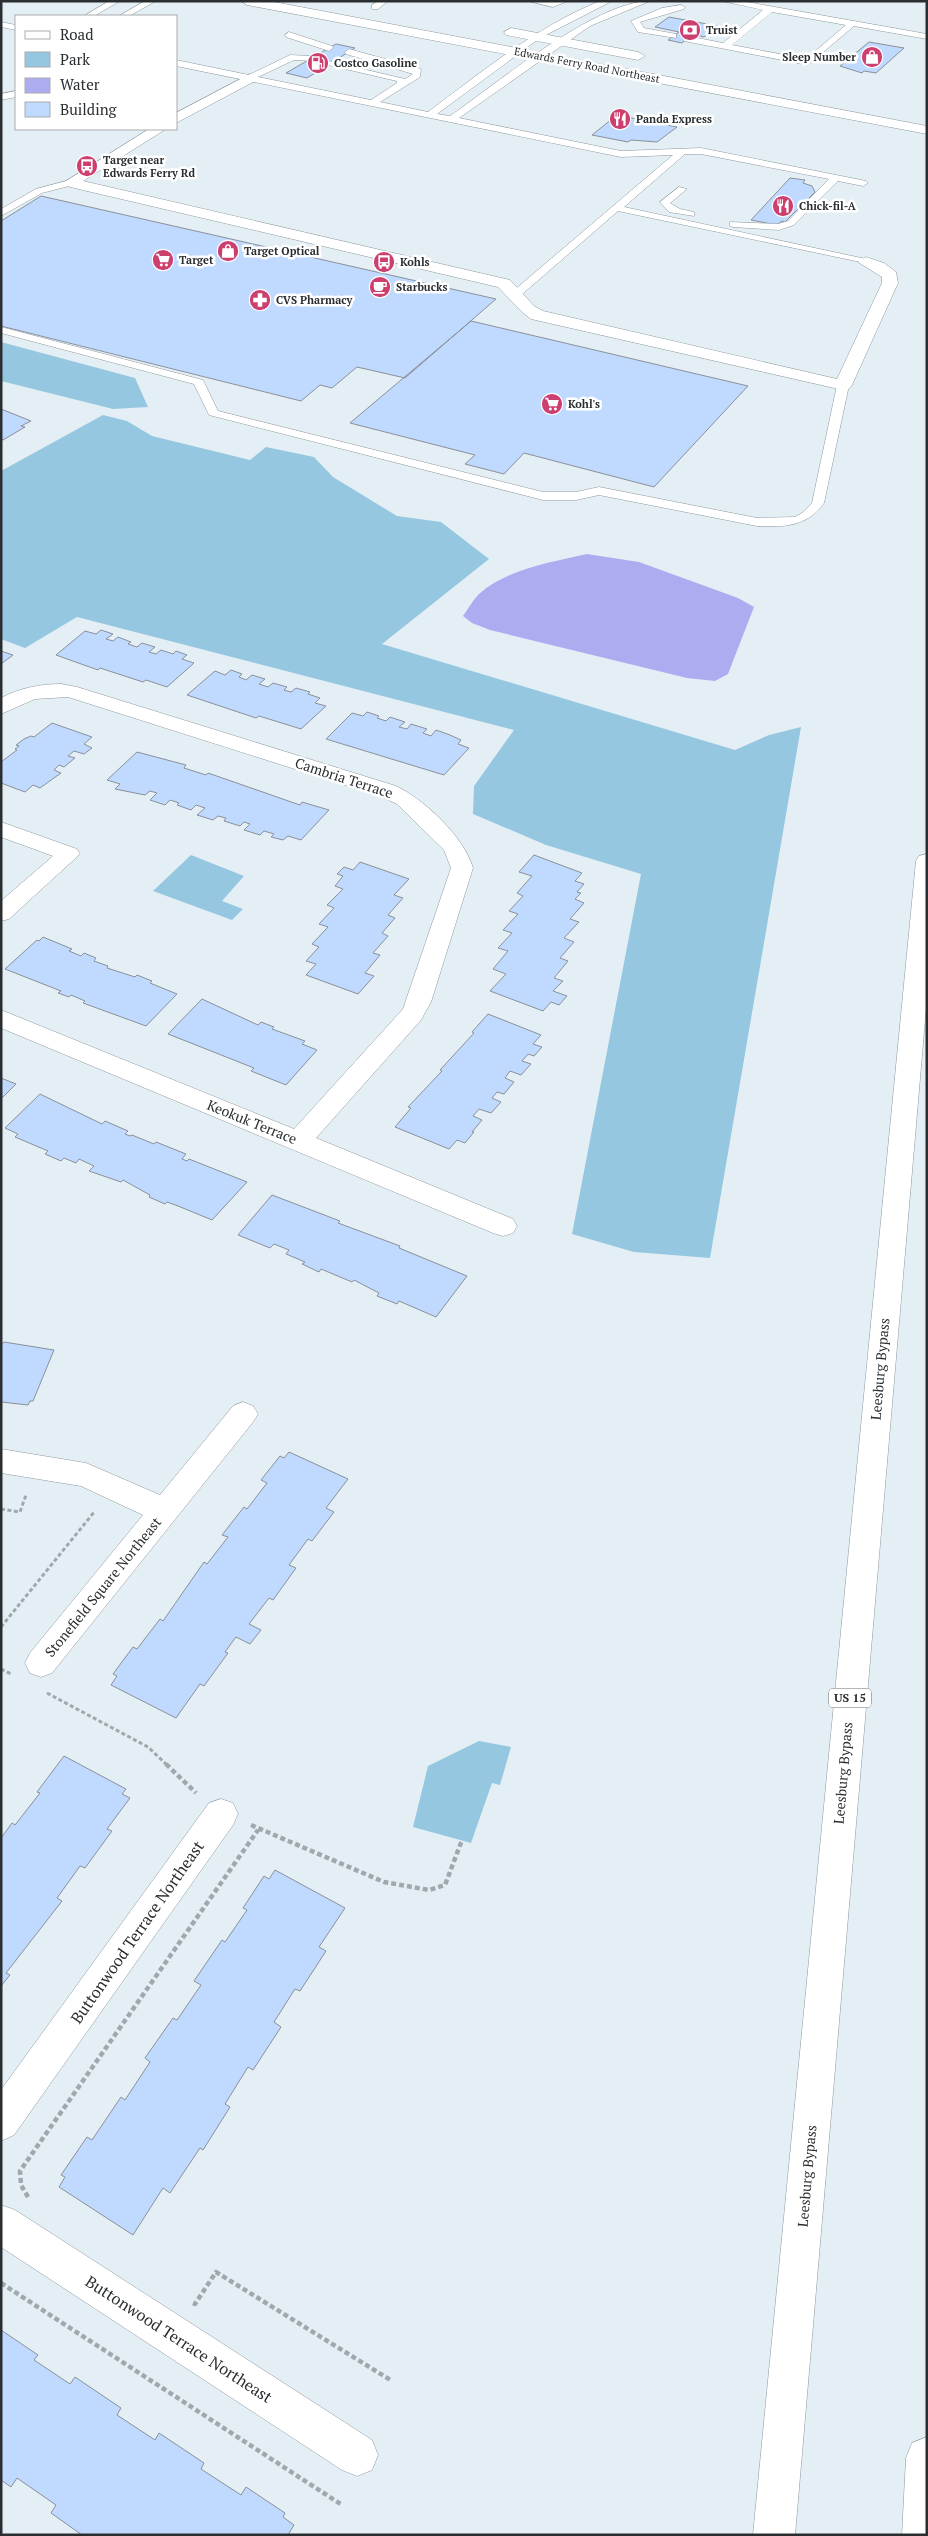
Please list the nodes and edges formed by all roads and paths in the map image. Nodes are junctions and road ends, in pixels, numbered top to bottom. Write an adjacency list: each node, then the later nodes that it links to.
1 (116, 1): 14 (lane)
2 (152, 1): 15 (lane)
3 (247, 1): 29 (main road, Edwards Ferry Road Northeast)
4 (532, 1): 5 (lane)
5 (564, 1)
6 (608, 1): 21 (lane)
7 (646, 1): 25 (lane)
8 (726, 1): 12 (lane)
9 (360, 4): 10 (main road)
10 (380, 4): 13 (main road)
11 (681, 8): 22 (lane)
12 (770, 9): 17 (lane); 26 (lane)
13 (394, 10)
14 (90, 15)
15 (125, 15)
16 (1, 24): 18 (lane)
17 (852, 24): 23 (lane); 26 (lane)
18 (15, 28)
19 (500, 30): 21 (main road, Edwards Ferry Road Northeast)
20 (289, 35): 27 (lane)
21 (537, 36): 25 (main road, Edwards Ferry Road Northeast); 29 (lane)
22 (673, 36)
23 (927, 37)
24 (687, 39): 26 (lane)
25 (561, 41): 30 (lane); 31 (main road, Edwards Ferry Road Northeast)
26 (725, 46)
27 (329, 48)
28 (349, 52): 36 (lane)
29 (516, 52): 30 (main road, Edwards Ferry Road Northeast); 40 (lane)
30 (539, 56): 42 (lane); 44 (main road, Edwards Ferry Road Northeast)
31 (648, 58)
32 (311, 59): 35 (lane)
33 (178, 63): 35 (lane)
34 (331, 63): 36 (lane)
35 (250, 78): 39 (lane); 41 (main road)
36 (402, 84): 39 (lane)
37 (15, 94): 38 (lane)
38 (1, 97)
39 (371, 104): 40 (lane)
40 (430, 114): 42 (lane)
41 (178, 118)
42 (452, 119): 45 (lane)
43 (158, 130): 47 (main road)
44 (927, 130)
45 (682, 151): 46 (lane); 50 (lane)
46 (836, 178): 48 (lane); 49 (lane)
47 (70, 183): 51 (lane); 53 (main road)
48 (863, 183)
49 (682, 189)
50 (616, 208): 52 (lane); 53 (lane)
51 (1, 212)
52 (866, 262): 55 (main road)
53 (516, 294): 55 (main road)
54 (1, 330): 55 (lane)
55 (843, 385)
56 (1, 708): 61 (main road, Cambria Terrace)
57 (1, 829): 59 (main road)
58 (927, 861): 84 (main road, Leesburg Bypass / US 15)
59 (1, 914)
60 (1, 1018): 61 (main road, Keokuk Terrace)
61 (299, 1141): 62 (main road, Keokuk Terrace)
62 (503, 1226)
63 (243, 1414): 69 (main road, Stonefield Square Northeast)
64 (1, 1461): 69 (main road, Stonefield Square Northeast)
65 (29, 1487): 67 (path)
66 (88, 1506): 68 (path)
67 (1, 1510)
68 (96, 1510): 70 (path); 71 (path)
69 (165, 1511): 70 (main road, Stonefield Square Northeast)
70 (141, 1540): 72 (main road, Stonefield Square Northeast)
71 (1, 1628)
72 (41, 1663)
73 (221, 1814): 75 (main road, Buttonwood Terrace Northeast)
74 (258, 1830): 76 (path)
75 (1, 2122)
76 (31, 2201)
77 (1, 2224): 81 (main road, Buttonwood Terrace Northeast)
78 (1, 2283): 83 (path)
79 (187, 2299): 80 (path)
80 (392, 2381)
81 (357, 2454)
82 (927, 2458): 85 (main road)
83 (342, 2505)
84 (774, 2535)
85 (923, 2535)

